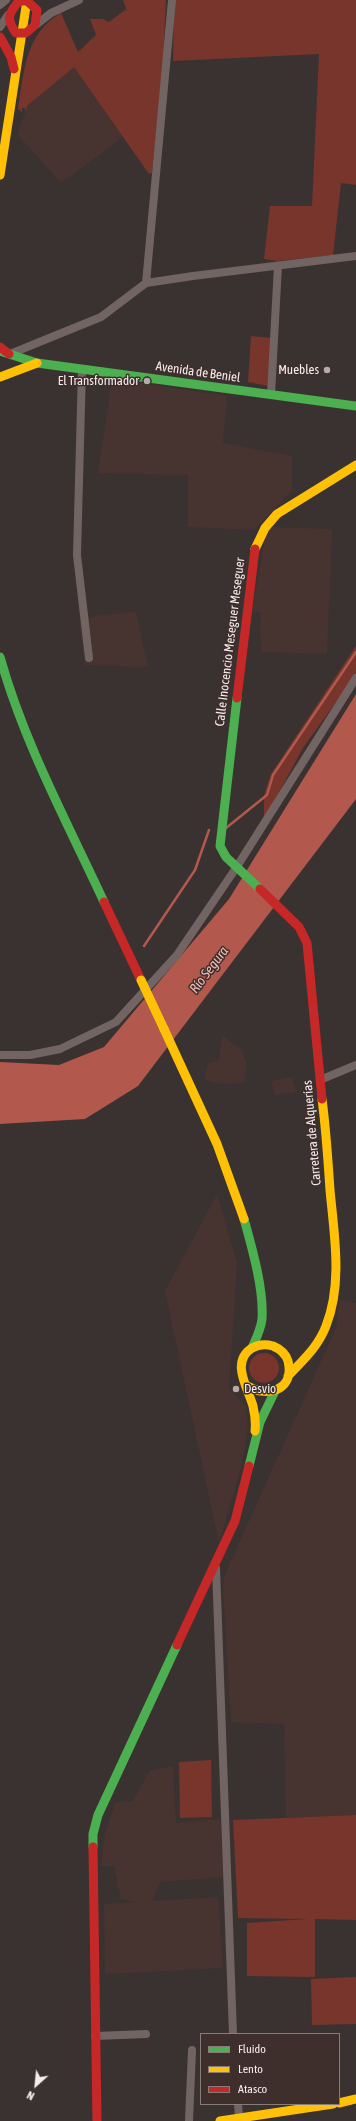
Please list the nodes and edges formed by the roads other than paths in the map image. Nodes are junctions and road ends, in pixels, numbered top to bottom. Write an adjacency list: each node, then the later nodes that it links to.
1 (6, 0): 5 (street)
2 (79, 0): 7 (street)
3 (172, 0): 19 (street)
4 (24, 3): 6 (main road); 8 (street); 9 (main road); 11 (main road); 11 (main road)
5 (0, 5)
6 (43, 8): 7 (street)
7 (59, 8): 9 (street)
8 (0, 26)
9 (34, 28): 11 (main road); 13 (main road)
10 (0, 31): 11 (street)
11 (18, 34): 13 (main road)
12 (0, 37): 13 (main road)
13 (15, 76): 14 (main road)
14 (9, 118): 15 (street); 16 (main road)
15 (0, 125)
16 (0, 175)
17 (356, 256): 18 (street)
18 (278, 266): 19 (street); 25 (street)
19 (146, 283): 21 (street)
20 (0, 347): 21 (main road)
21 (4, 352): 22 (main road)
22 (37, 363): 23 (main road, Avenida de Beniel); 24 (main road)
23 (82, 369): 25 (main road, Avenida de Beniel); 29 (street)
24 (0, 377)
25 (270, 394): 26 (main road, Avenida de Beniel)
26 (356, 406)
27 (356, 465): 31 (main road, Calle Inocencio Meseguer Meseguer)
28 (0, 657): 36 (main road, bridge)
29 (89, 658)
30 (356, 678): 31 (street)
31 (236, 868): 32 (main road, Calle Inocencio Meseguer Meseguer); 33 (street)
32 (283, 912): 35 (main road, Carretera de Alquerías)
33 (0, 1055)
34 (356, 1065): 35 (street)
35 (320, 1080): 39 (main road, Carretera de Alquerías)
36 (262, 1319): 37 (main road); 38 (main road)
37 (252, 1348): 38 (main road); 41 (main road)
38 (280, 1350): 39 (main road); 40 (main road)
39 (309, 1355): 40 (main road, Carretera de Alquerías)
40 (288, 1376): 42 (main road)
41 (247, 1386): 42 (main road); 43 (main road)
42 (275, 1391): 43 (main road)
43 (254, 1448): 44 (main road)
44 (216, 1563): 45 (street); 47 (main road)
45 (233, 2033)
46 (146, 2034): 47 (street)
47 (95, 2036): 54 (main road)
48 (192, 2050): 55 (street)
49 (356, 2099): 50 (main road)
50 (340, 2103)
51 (238, 2105): 53 (street)
52 (327, 2105): 53 (main road)
53 (233, 2120): 56 (main road)
54 (97, 2121)
55 (189, 2121)
56 (220, 2121)

